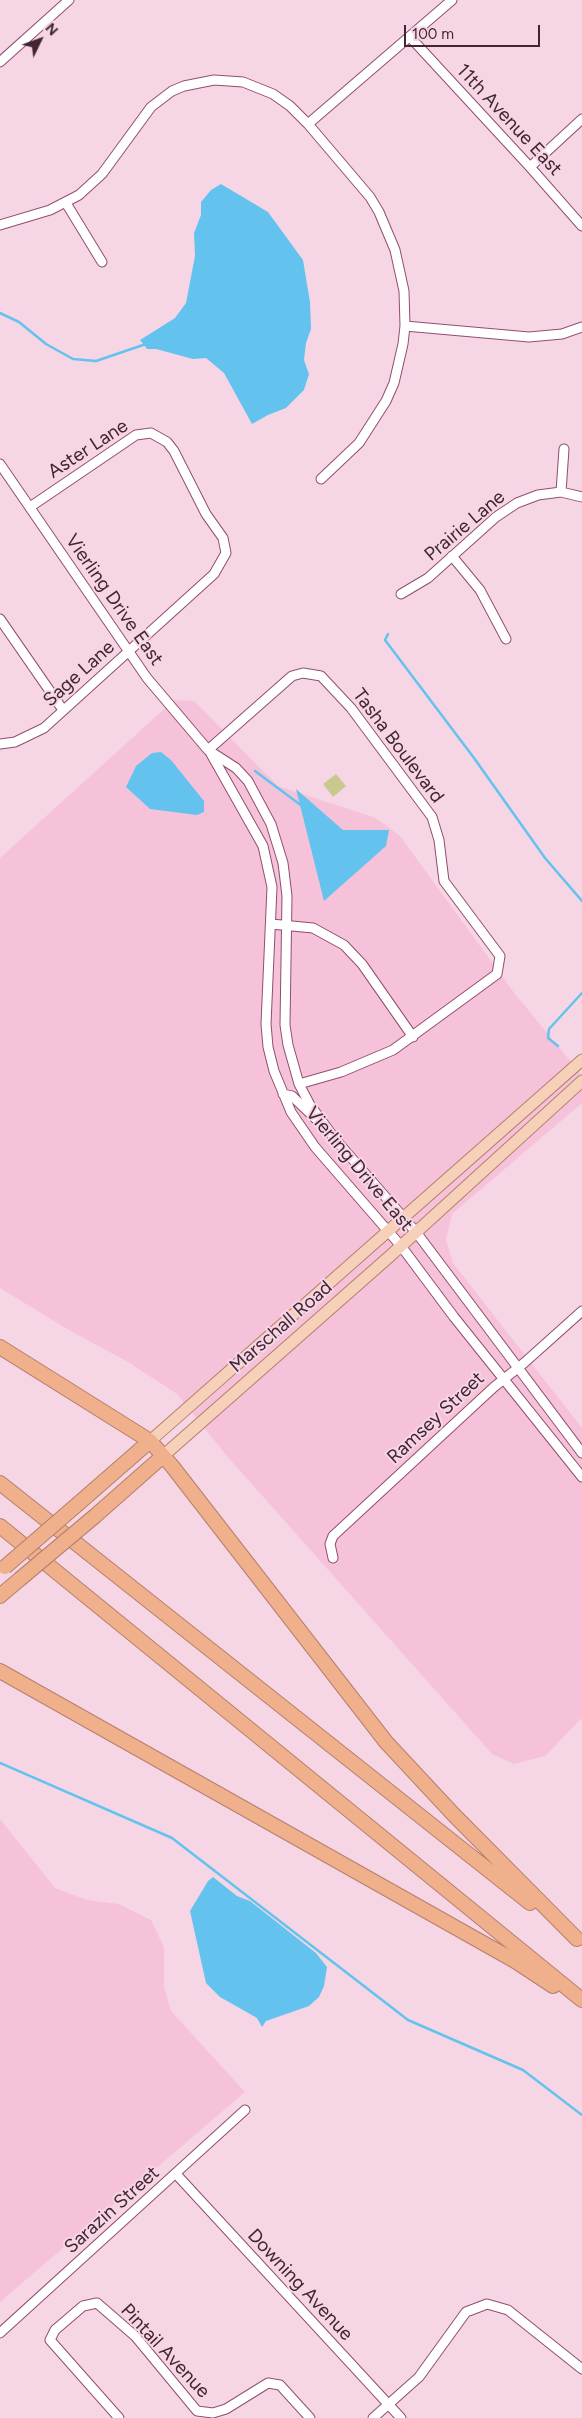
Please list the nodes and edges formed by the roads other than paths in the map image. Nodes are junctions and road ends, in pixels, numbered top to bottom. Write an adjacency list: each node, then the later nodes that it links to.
1 (69, 0): 4 (street)
2 (452, 0): 3 (street)
3 (410, 38): 6 (street); 7 (street, 11th Avenue East)
4 (0, 62)
5 (582, 119): 7 (street)
6 (308, 124): 8 (street); 12 (street)
7 (530, 167): 10 (street, 11th Avenue East)
8 (66, 203): 9 (street); 11 (street)
9 (0, 225)
10 (582, 226)
11 (102, 262)
12 (406, 326): 13 (street); 16 (street)
13 (582, 327)
14 (564, 449): 17 (street)
15 (0, 464): 19 (street, Vierling Drive East)
16 (321, 479)
17 (561, 492): 18 (street, Prairie Lane); 21 (street, Prairie Lane)
18 (582, 497)
19 (30, 507): 20 (street, Aster Lane); 25 (street, Vierling Drive East)
20 (226, 546): 25 (street, Sage Lane)
21 (452, 556): 22 (street, Prairie Lane); 24 (street)
22 (401, 594)
23 (0, 619): 26 (street)
24 (506, 639)
25 (129, 651): 26 (street, Sage Lane); 28 (street, Vierling Drive East)
26 (63, 710): 27 (street, Sage Lane)
27 (0, 744)
28 (208, 750): 29 (street, Vierling Drive East); 30 (street, Vierling Drive East); 31 (street, Tasha Boulevard)
29 (271, 924): 30 (street); 35 (street, Vierling Drive East)
30 (286, 924): 31 (street); 34 (street, Vierling Drive East)
31 (413, 1037): 34 (street, Tasha Boulevard)
32 (582, 1060): 37 (main road, Marschall Road)
33 (582, 1081): 39 (main road, Marschall Road)
34 (299, 1084): 36 (street, Vierling Drive East)
35 (283, 1094): 36 (street); 38 (street, Vierling Drive East)
36 (325, 1127): 37 (street, Vierling Drive East)
37 (404, 1217): 38 (main road, Marschall Road); 39 (street, Vierling Drive East)
38 (389, 1231): 40 (street, Vierling Drive East); 45 (main road, Marschall Road)
39 (416, 1232): 40 (main road, Marschall Road); 43 (street, Vierling Drive East)
40 (401, 1246): 44 (street, Vierling Drive East); 47 (main road, Marschall Road)
41 (582, 1311): 43 (street, Ramsey Street)
42 (0, 1347): 45 (highway)
43 (517, 1368): 44 (street, Ramsey Street); 46 (street, Vierling Drive East)
44 (503, 1379): 48 (street, Vierling Drive East); 51 (street, Ramsey Street)
45 (150, 1441): 47 (highway); 52 (highway, Marschall Road, bridge)
46 (582, 1452)
47 (163, 1456): 53 (highway, Marschall Road, bridge); 55 (highway)
48 (582, 1477)
49 (0, 1482): 55 (highway)
50 (0, 1526): 56 (highway)
51 (333, 1558)
52 (2, 1569)
53 (0, 1596)
54 (0, 1671): 57 (highway)
55 (580, 1941)
56 (582, 2000)
57 (582, 2006)
58 (245, 2110): 59 (street, Sarazin Street)
59 (176, 2174): 60 (street, Sarazin Street); 62 (street, Downing Avenue)
60 (0, 2333)
61 (582, 2369): 62 (street)
62 (389, 2405): 66 (street); 67 (street, Downing Avenue)
63 (204, 2416): 64 (street, Pintail Avenue); 65 (street, Pintail Avenue)
64 (119, 2418)
65 (310, 2418)
66 (373, 2418)
67 (401, 2418)

